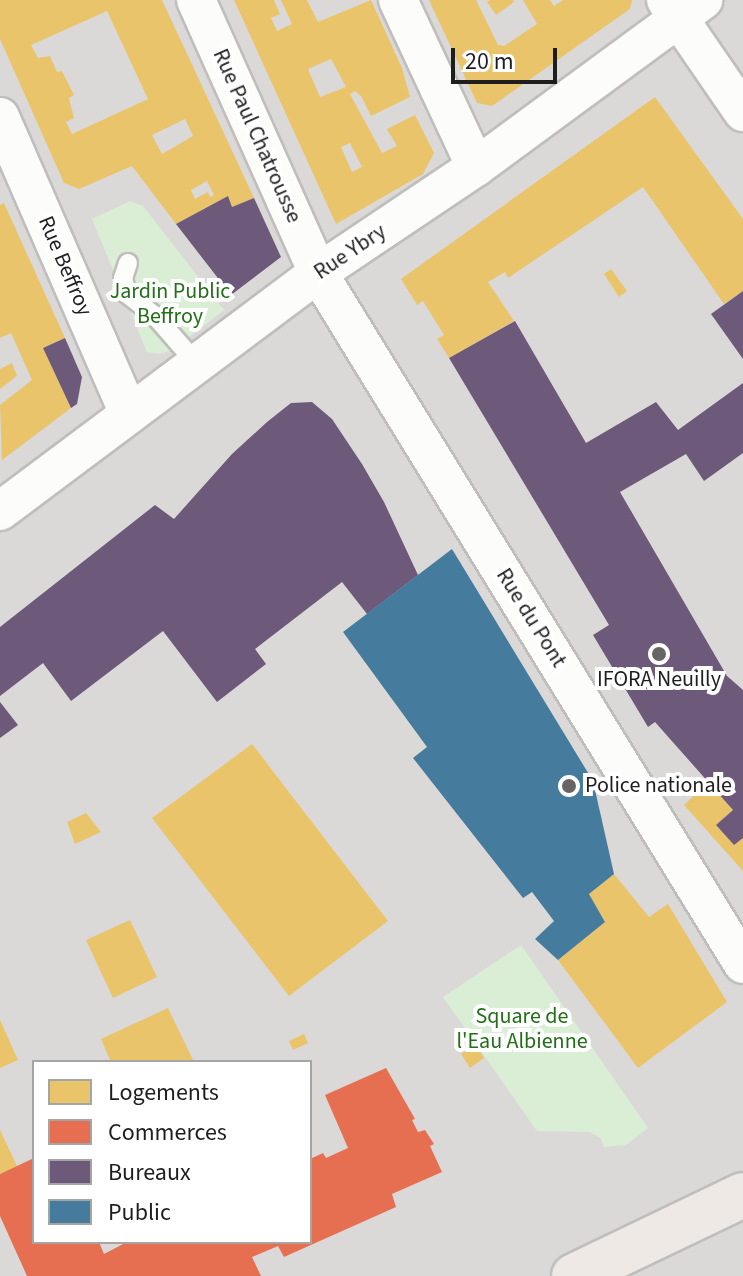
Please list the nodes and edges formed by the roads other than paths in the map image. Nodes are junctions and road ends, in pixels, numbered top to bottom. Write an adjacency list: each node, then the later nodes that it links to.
1 (196, 0): 8 (street, Rue Paul Chatrousse)
2 (398, 0): 6 (street)
3 (682, 7): 4 (street); 6 (street, Rue Ybry)
4 (743, 112)
5 (0, 117): 10 (street, Rue Beffroy)
6 (476, 167): 8 (street, Rue Ybry)
7 (128, 263): 9 (lane)
8 (318, 273): 9 (street, Rue Ybry); 12 (street, Rue du Pont)
9 (197, 364): 10 (street, Rue Ybry)
10 (129, 414): 11 (street, Rue Ybry)
11 (0, 511)
12 (743, 964)
13 (743, 1166): 15 (main road)
14 (743, 1195): 15 (main road)
15 (593, 1267)

